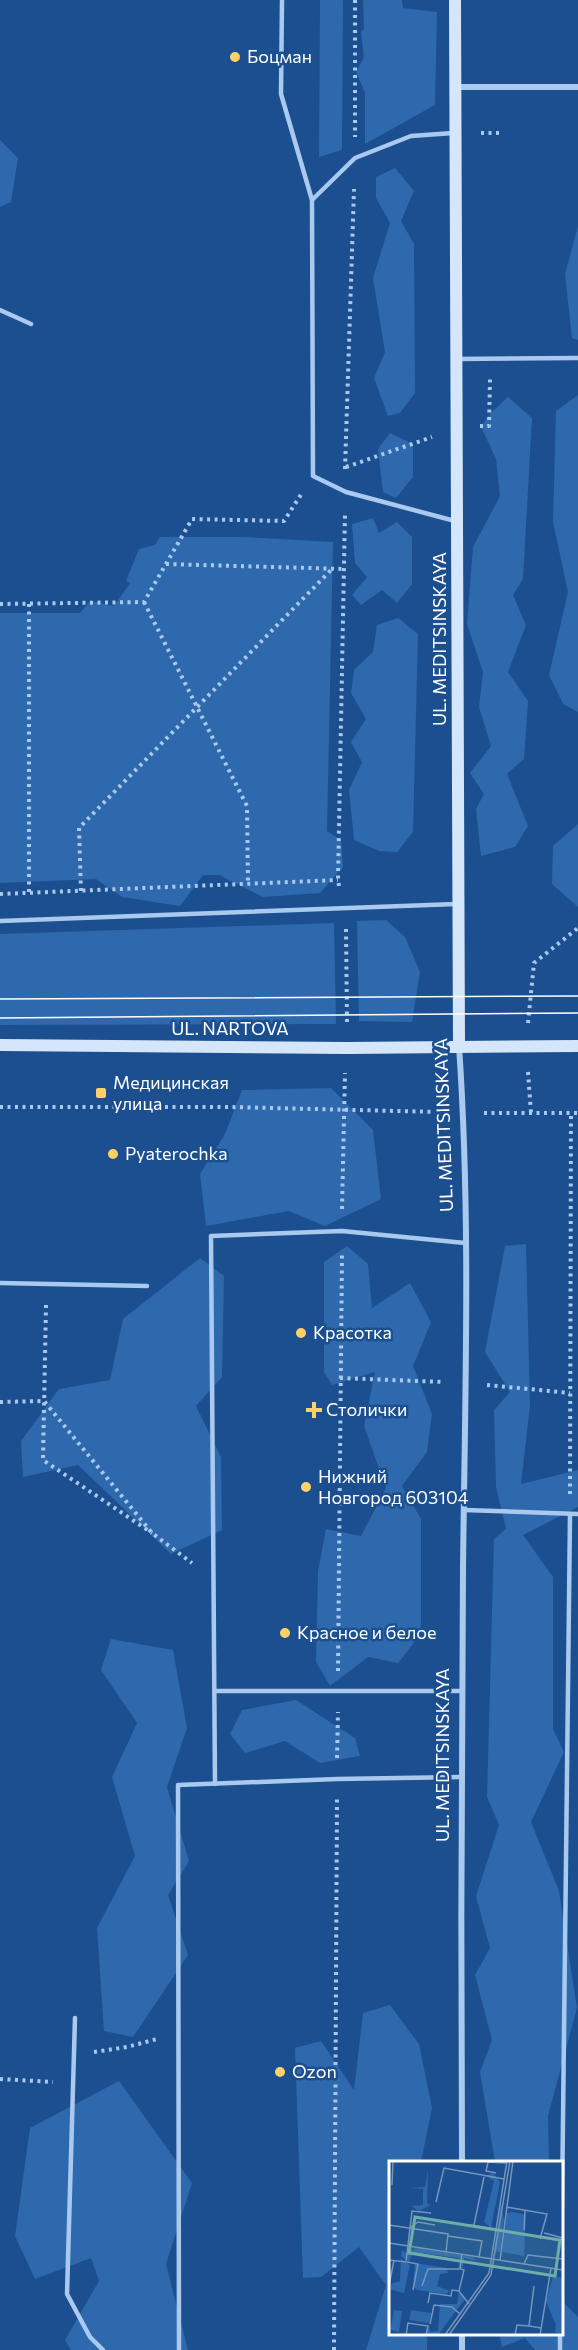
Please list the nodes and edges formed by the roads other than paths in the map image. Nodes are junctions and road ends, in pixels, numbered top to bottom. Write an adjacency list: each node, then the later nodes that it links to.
1 (282, 0): 6 (lane)
2 (454, 0): 3 (street, UL. MEDITSINSKAYA)
3 (456, 87): 4 (street); 5 (street, UL. MEDITSINSKAYA)
4 (578, 87)
5 (456, 133): 6 (lane); 10 (street, UL. MEDITSINSKAYA)
6 (312, 200): 11 (lane)
7 (0, 310): 8 (lane)
8 (31, 324)
9 (578, 358): 10 (lane)
10 (457, 359): 11 (street, UL. MEDITSINSKAYA)
11 (458, 522): 12 (street, UL. MEDITSINSKAYA)
12 (459, 904): 13 (lane); 15 (street, UL. MEDITSINSKAYA)
13 (0, 921)
14 (0, 1045): 15 (street, UL. NARTOVA)
15 (459, 1046): 16 (street, UL. NARTOVA); 17 (street, UL. MEDITSINSKAYA)
16 (578, 1046)
17 (465, 1243): 20 (street, UL. MEDITSINSKAYA); 23 (lane)
18 (0, 1282): 19 (lane)
19 (147, 1286)
20 (464, 1510): 22 (lane); 24 (street, UL. MEDITSINSKAYA)
21 (578, 1514): 22 (lane)
22 (570, 1515): 29 (lane)
23 (215, 1691): 24 (lane); 26 (lane)
24 (462, 1691): 25 (street, UL. MEDITSINSKAYA)
25 (461, 1777): 26 (lane); 28 (street, UL. MEDITSINSKAYA)
26 (215, 1784): 31 (lane)
27 (75, 2018): 30 (lane)
28 (462, 2161)
29 (562, 2161)
30 (103, 2350)
31 (179, 2350)

